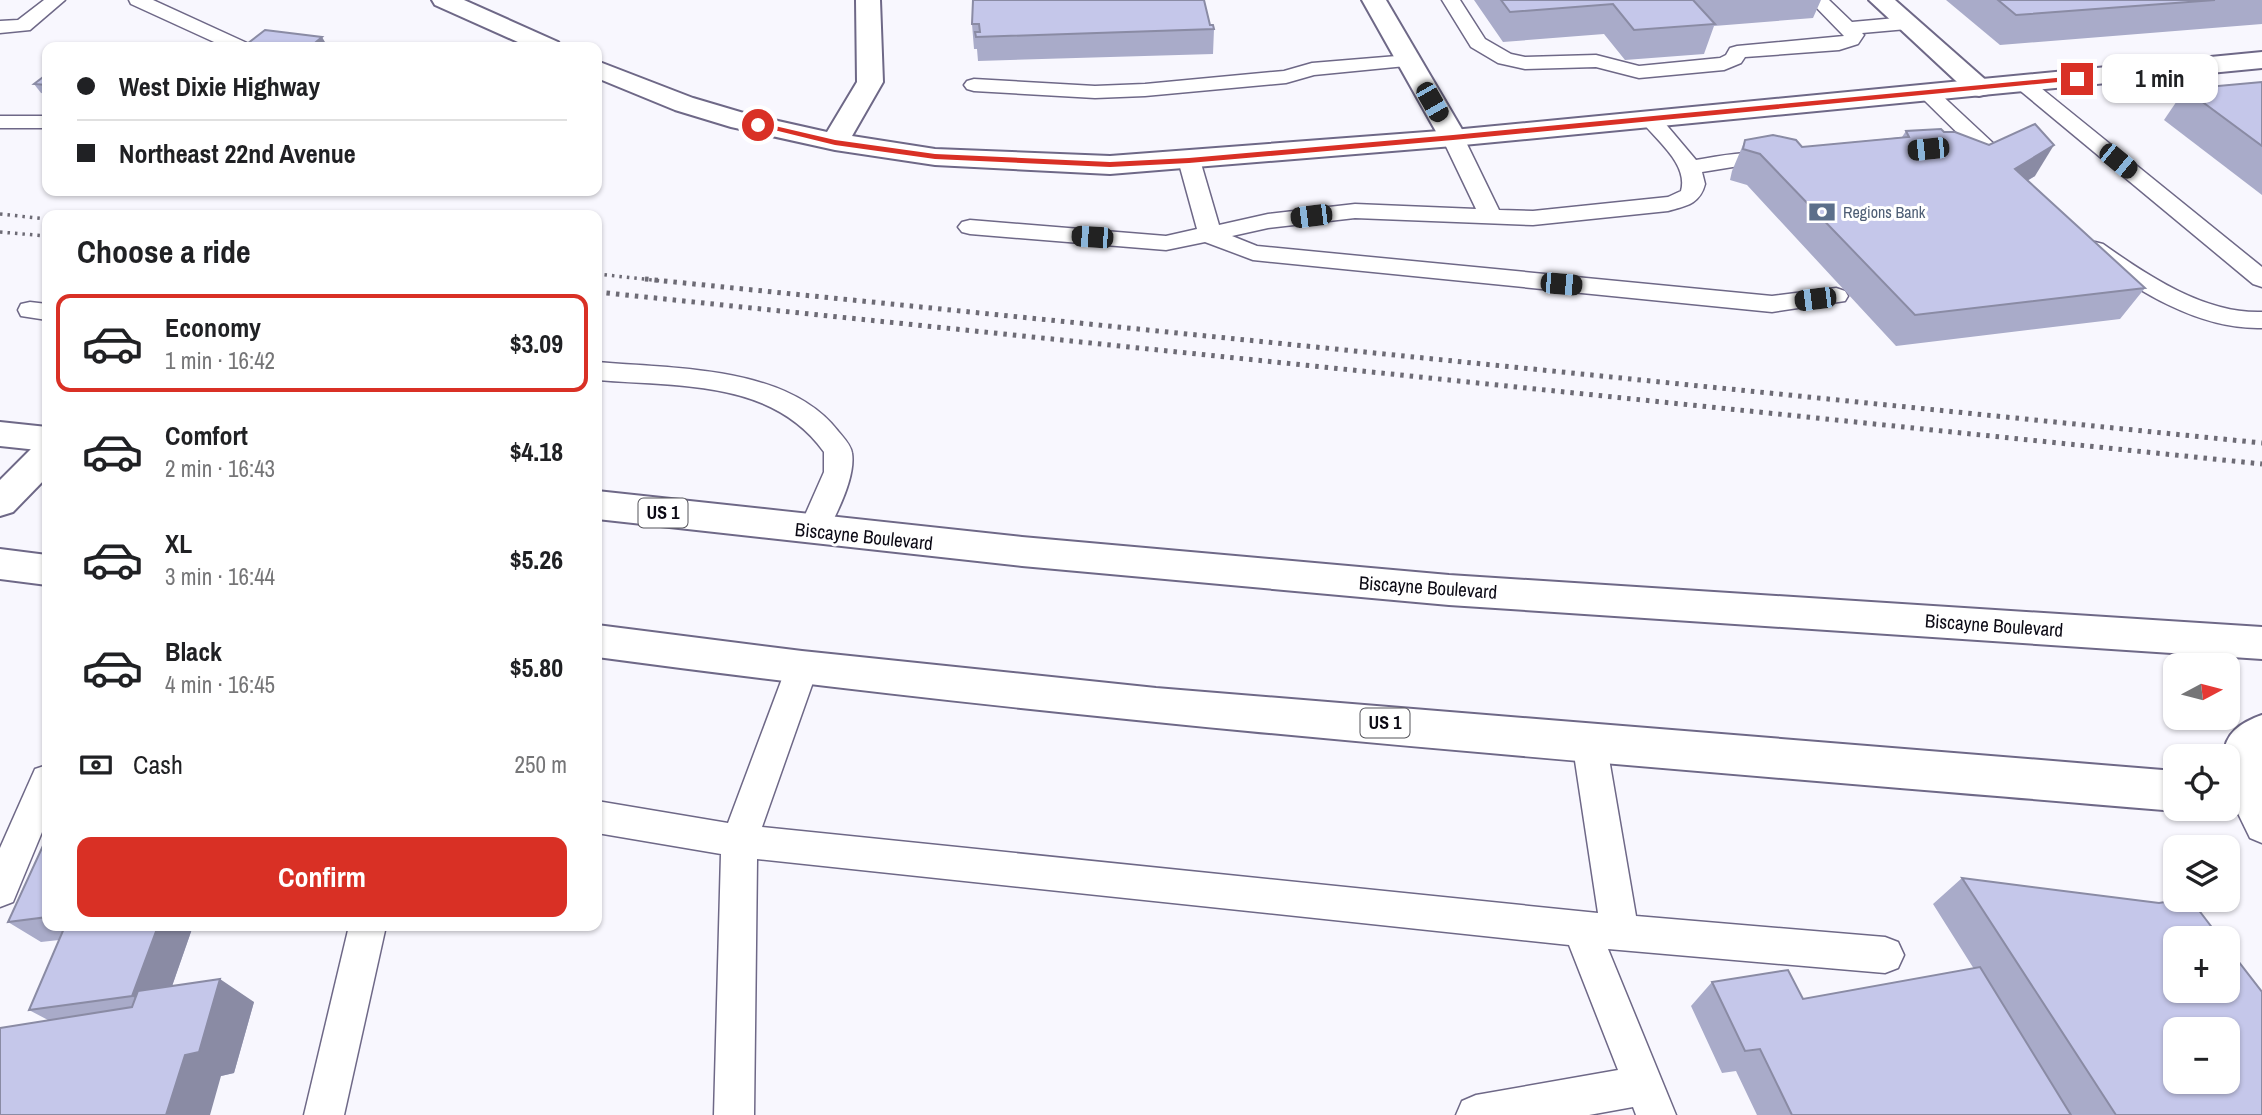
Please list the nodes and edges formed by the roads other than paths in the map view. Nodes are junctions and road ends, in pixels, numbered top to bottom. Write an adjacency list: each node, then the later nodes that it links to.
1 (56, 0): 10 (lane)
2 (138, 0): 12 (lane)
3 (444, 0): 13 (main road)
4 (868, 0): 25 (main road)
5 (1374, 0): 15 (main road)
6 (1451, 0): 11 (lane)
7 (1818, 0): 11 (lane)
8 (1881, 0): 9 (main road)
9 (1907, 23): 11 (lane); 19 (main road)
10 (0, 27)
11 (1847, 28)
12 (229, 42)
13 (538, 42)
14 (2262, 60): 17 (main road)
15 (1409, 61): 18 (lane); 24 (main road)
16 (602, 71): 25 (main road)
17 (2024, 84): 19 (main road); 36 (lane)
18 (974, 85)
19 (1979, 88): 20 (main road)
20 (1927, 93): 21 (main road); 26 (lane)
21 (1650, 119): 24 (main road); 31 (lane)
22 (0, 122): 23 (lane)
23 (42, 122)
24 (1453, 138): 28 (main road); 32 (lane)
25 (835, 142): 28 (main road)
26 (1982, 144): 27 (lane); 29 (lane)
27 (1955, 147)
28 (1189, 160): 35 (lane)
29 (2000, 162)
30 (1792, 163): 31 (lane)
31 (1690, 168): 32 (lane)
32 (1492, 218): 35 (lane)
33 (970, 227): 35 (lane)
34 (2078, 233): 38 (lane)
35 (1210, 235): 37 (lane)
36 (2262, 278)
37 (1836, 296)
38 (2262, 320)
39 (602, 372): 45 (lane)
40 (0, 434): 41 (main road)
41 (42, 438)
42 (42, 460): 43 (main road)
43 (0, 502)
44 (602, 506): 45 (main road, Biscayne Boulevard / US 1)
45 (813, 531): 49 (main road, Biscayne Boulevard / US 1)
46 (0, 564): 47 (main road)
47 (42, 569)
48 (602, 641): 50 (main road, US 1)
49 (2262, 643)
50 (802, 668): 52 (main road, US 1); 57 (lane)
51 (2262, 733): 55 (main road)
52 (1589, 741): 53 (main road, US 1); 61 (lane)
53 (2163, 790)
54 (42, 792): 58 (lane)
55 (2250, 804)
56 (602, 818): 57 (lane)
57 (739, 841): 59 (lane); 65 (lane)
58 (0, 890)
59 (1581, 929): 61 (lane); 63 (lane)
60 (367, 931): 64 (lane)
61 (1620, 933): 62 (lane)
62 (1885, 955)
63 (1650, 1100): 66 (lane)
64 (324, 1115)
65 (734, 1115)
66 (1476, 1115)

